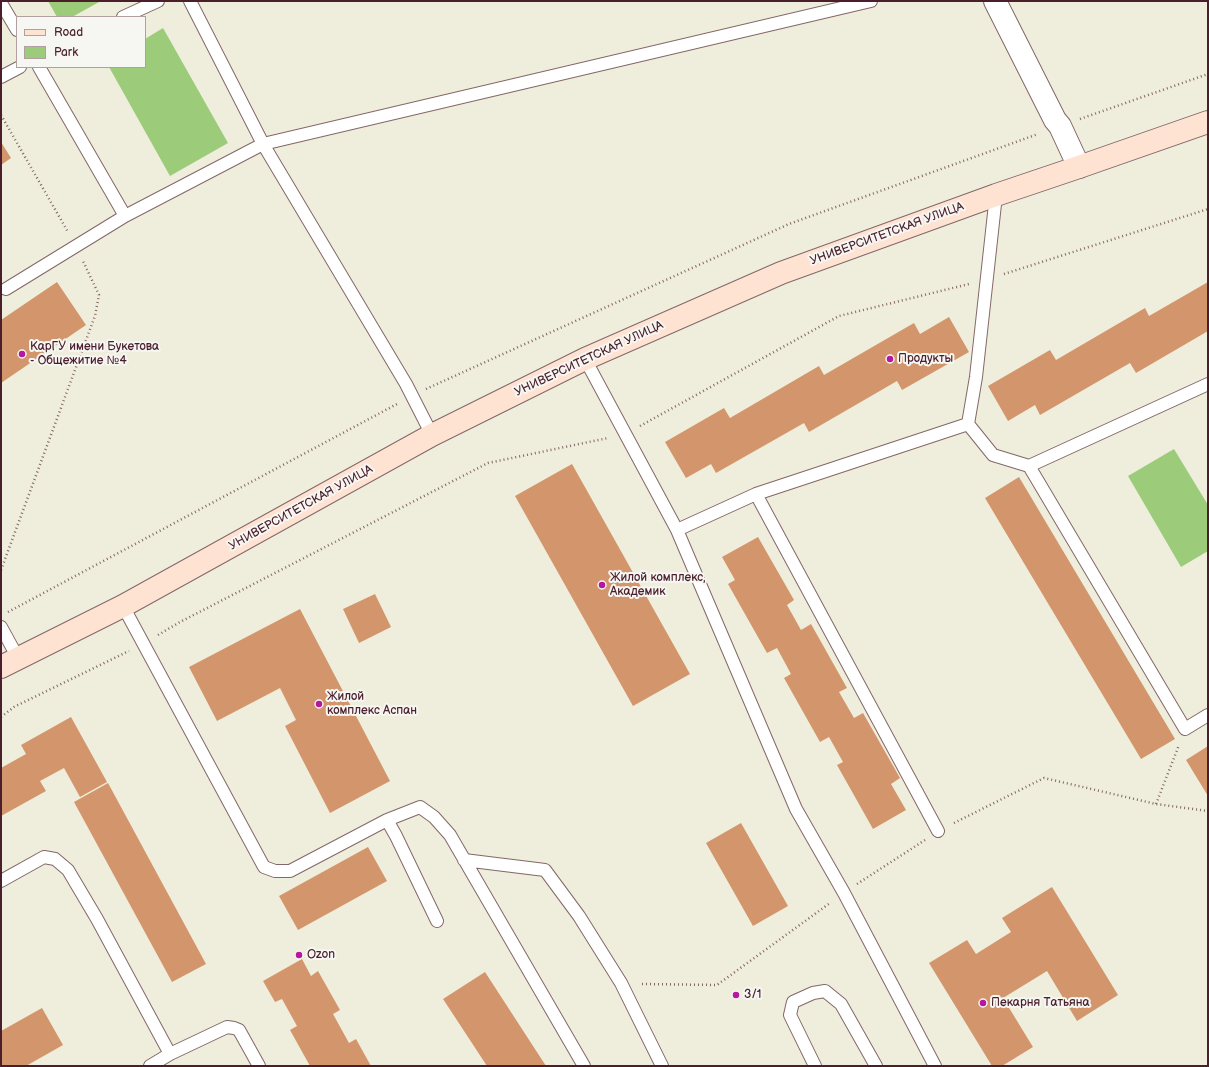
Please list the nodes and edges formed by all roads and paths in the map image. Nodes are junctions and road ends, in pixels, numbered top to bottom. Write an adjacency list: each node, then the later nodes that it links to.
1 (158, 1): 6 (lane)
2 (190, 1): 15 (lane)
3 (870, 1): 15 (lane)
4 (995, 1): 14 (street)
5 (1, 3): 7 (lane)
6 (124, 16)
7 (16, 28)
8 (18, 68): 11 (lane)
9 (40, 68): 19 (lane)
10 (1208, 74): 14 (path)
11 (1, 78)
12 (1, 115): 20 (path)
13 (1208, 122): 16 (main road, УНИВЕРСИТЕТСКАЯ УЛИЦА)
14 (1060, 126): 16 (street); 25 (path)
15 (263, 144): 19 (lane); 25 (lane)
16 (1079, 167): 17 (main road, УНИВЕРСИТЕТСКАЯ УЛИЦА)
17 (996, 195): 21 (lane); 23 (main road, УНИВЕРСИТЕТСКАЯ УЛИЦА)
18 (1208, 209): 21 (path)
19 (125, 216): 20 (lane)
20 (76, 246): 22 (lane); 32 (path)
21 (987, 279): 26 (lane); 27 (path)
22 (6, 289)
23 (585, 359): 27 (lane); 28 (main road, УНИВЕРСИТЕТСКАЯ УЛИЦА)
24 (1208, 384): 29 (lane)
25 (412, 395): 28 (lane); 34 (path)
26 (968, 424): 29 (lane); 30 (lane)
27 (626, 434): 31 (lane); 36 (path)
28 (432, 435): 33 (main road, УНИВЕРСИТЕТСКАЯ УЛИЦА)
29 (1029, 466): 40 (lane)
30 (756, 494): 31 (lane); 44 (lane)
31 (677, 530): 47 (lane)
32 (1, 570)
33 (124, 606): 36 (lane); 37 (main road, УНИВЕРСИТЕТСКАЯ УЛИЦА)
34 (8, 612)
35 (1, 627): 37 (lane)
36 (144, 644): 39 (path); 43 (lane)
37 (9, 662)
38 (1208, 715): 40 (lane)
39 (1, 717)
40 (1185, 729): 41 (path)
41 (1156, 804): 42 (path); 44 (path)
42 (1208, 812)
43 (387, 820): 45 (lane); 48 (lane)
44 (938, 831): 47 (path)
45 (464, 860): 49 (lane); 53 (lane)
46 (1, 881): 50 (lane)
47 (844, 893): 49 (path); 57 (lane)
48 (437, 921)
49 (621, 983): 54 (lane)
50 (170, 1054): 51 (lane); 52 (lane)
51 (150, 1066)
52 (259, 1066)
53 (584, 1066)
54 (662, 1066)
55 (815, 1066): 56 (lane)
56 (876, 1066)
57 (935, 1066)

